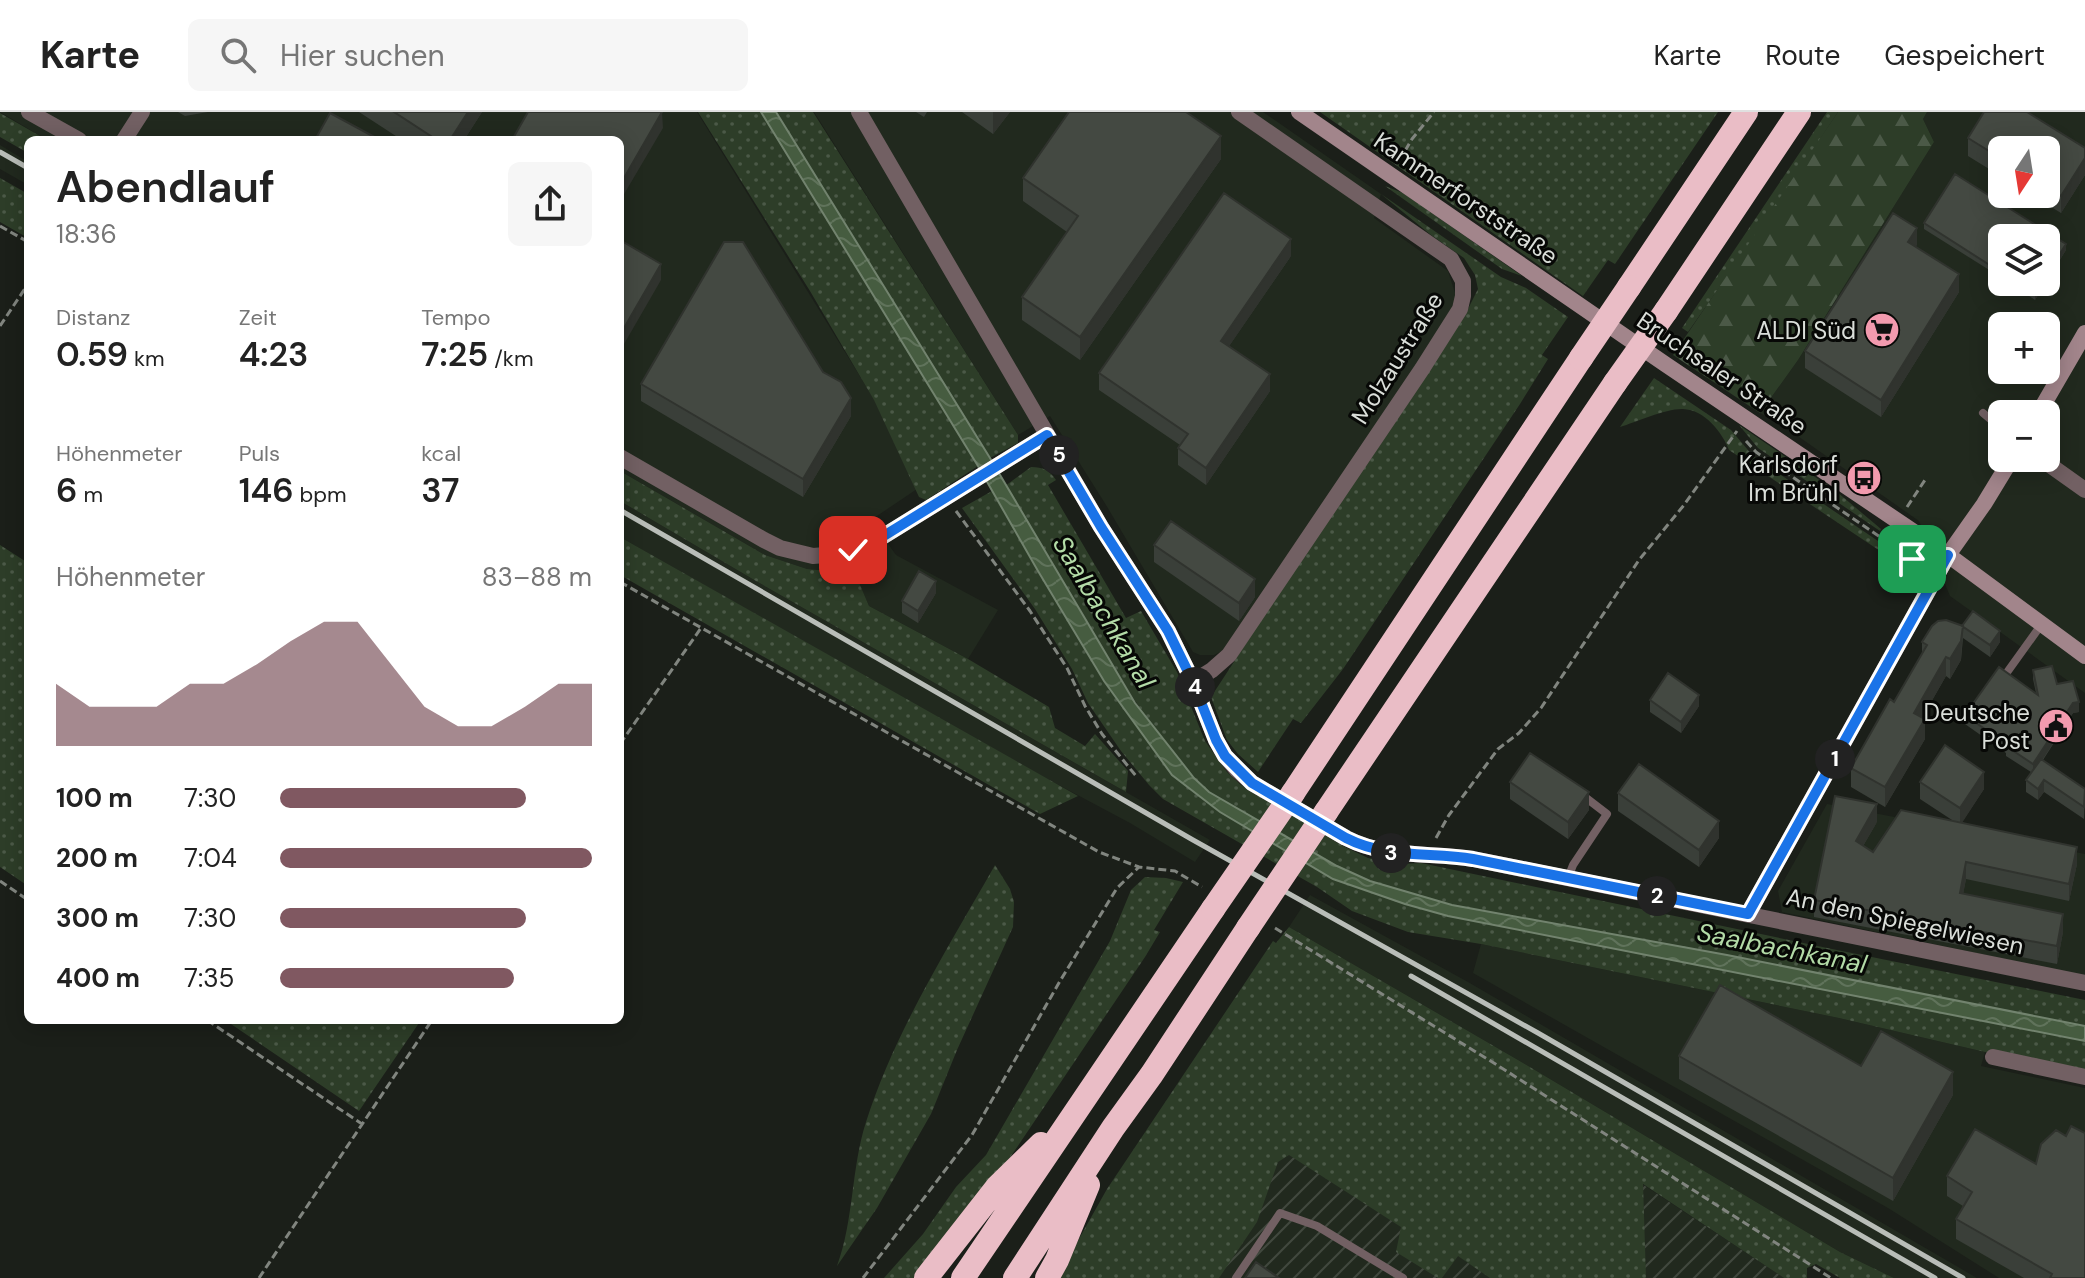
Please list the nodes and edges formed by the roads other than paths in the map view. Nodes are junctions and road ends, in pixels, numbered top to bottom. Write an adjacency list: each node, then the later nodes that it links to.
1 (29, 112): 8 (street)
2 (142, 112): 9 (street)
3 (859, 112): 15 (street)
4 (1239, 112): 24 (street, Molzaustraße)
5 (1299, 112): 10 (street, Kammerforststraße)
6 (1746, 112): 26 (highway, bridge)
7 (1799, 112): 33 (highway, bridge)
8 (72, 136)
9 (127, 136)
10 (1567, 296): 20 (street, Bruchsaler Straße)
11 (2085, 333): 12 (street)
12 (2046, 400)
13 (1983, 413): 14 (lane)
14 (1988, 417)
15 (1047, 435): 16 (street); 24 (street)
16 (624, 459)
17 (2003, 472): 20 (street)
18 (2060, 472): 19 (street)
19 (2085, 490)
20 (1948, 555): 21 (street, Bruchsaler Straße); 28 (street)
21 (2041, 625): 22 (street, Bruchsaler Straße); 23 (lane)
22 (2085, 656)
23 (2008, 671)
24 (1193, 682): 26 (street)
25 (1570, 786): 27 (lane)
26 (1295, 801): 27 (street, An den Spiegelwiesen); 32 (highway, bridge)
27 (1568, 878): 28 (street, An den Spiegelwiesen)
28 (1748, 914): 29 (street, An den Spiegelwiesen)
29 (2085, 983)
30 (1993, 1057): 31 (street)
31 (2085, 1077)
32 (1078, 1109): 34 (highway); 35 (highway)
33 (1113, 1128): 36 (highway); 37 (highway)
34 (926, 1278)
35 (963, 1278)
36 (1015, 1278)
37 (1047, 1278)
38 (1236, 1278): 39 (lane)
39 (1403, 1278)

